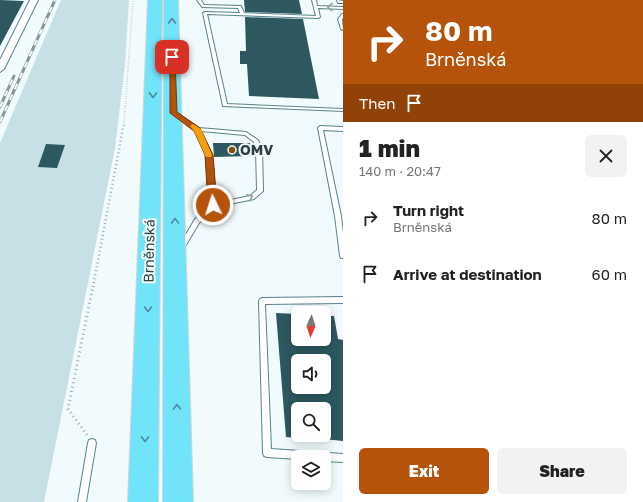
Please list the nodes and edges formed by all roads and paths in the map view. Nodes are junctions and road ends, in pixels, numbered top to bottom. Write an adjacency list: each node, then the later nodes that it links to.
1 (34, 0): 16 (street)
2 (133, 0): 25 (path)
3 (155, 0): 27 (highway, Brněnská, one-way to 27)
4 (171, 0): 18 (highway, Brněnská, one-way to 4)
5 (198, 0): 9 (lane)
6 (314, 0): 10 (lane)
7 (339, 0): 8 (lane)
8 (343, 2)
9 (203, 6): 12 (lane); 13 (lane)
10 (316, 7): 11 (lane, one-way to 10); 13 (lane)
11 (343, 8)
12 (205, 13): 13 (lane); 17 (lane)
13 (242, 14)
14 (343, 15): 15 (lane)
15 (343, 29)
16 (0, 69)
17 (343, 110)
18 (173, 113): 19 (lane); 23 (highway, Brněnská, one-way to 18)
19 (198, 129): 21 (lane); 21 (lane, one-way to 19)
20 (343, 129): 22 (lane)
21 (213, 205): 23 (lane)
22 (343, 256)
23 (175, 258): 29 (highway, Brněnská, one-way to 23)
24 (343, 300): 26 (lane)
25 (92, 443): 28 (lane)
26 (343, 458)
27 (143, 501)
28 (82, 502)
29 (178, 502)

